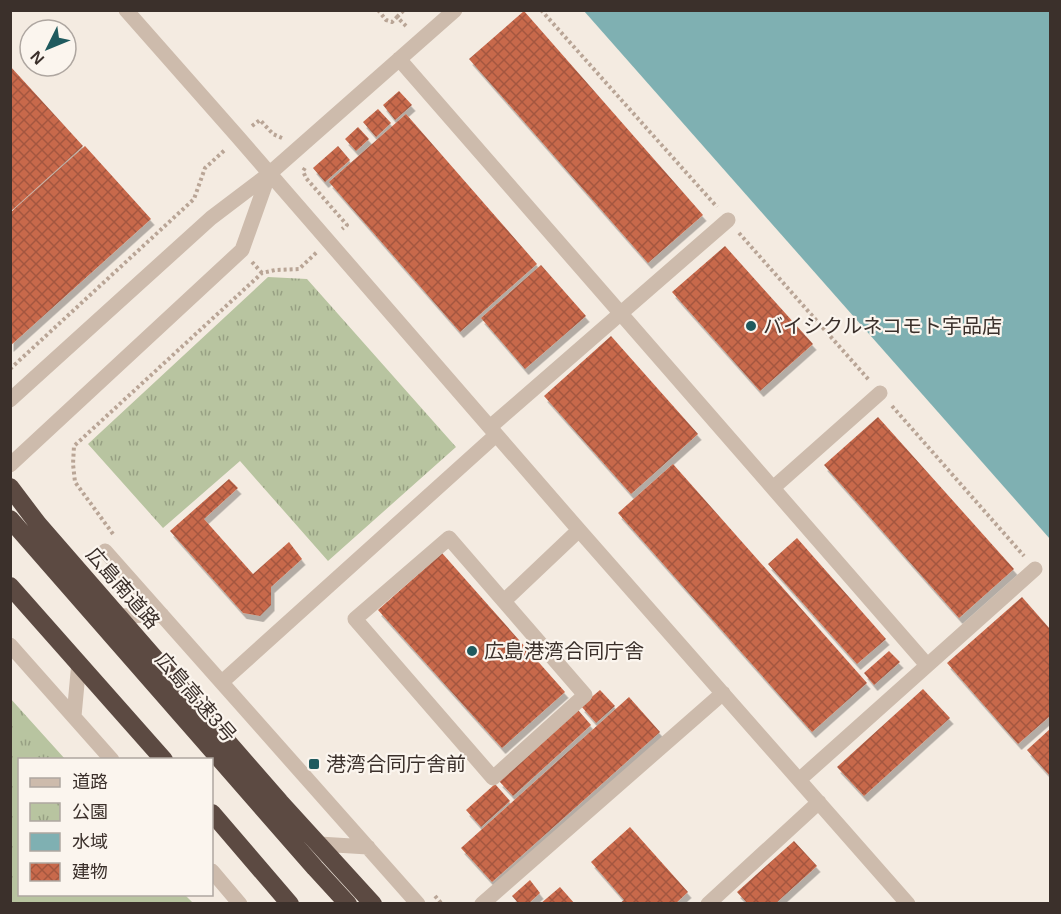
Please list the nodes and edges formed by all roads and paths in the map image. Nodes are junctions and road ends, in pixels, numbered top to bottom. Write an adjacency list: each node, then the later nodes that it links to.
1 (126, 10): 13 (street)
2 (378, 10): 6 (path)
3 (404, 10): 6 (path)
4 (455, 10): 8 (street)
5 (541, 10): 14 (path)
6 (397, 17): 7 (path)
7 (406, 27)
8 (399, 59): 13 (street); 17 (street)
9 (260, 120): 10 (path)
10 (281, 137)
11 (307, 165): 15 (path)
12 (205, 168): 18 (path)
13 (269, 174): 20 (street); 21 (street); 22 (street)
14 (728, 219): 17 (street); 19 (path)
15 (347, 225)
16 (299, 269): 24 (path)
17 (621, 313): 21 (street); 25 (street)
18 (10, 369)
19 (880, 393): 25 (street); 29 (path)
20 (10, 400)
21 (493, 431): 27 (street); 37 (street)
22 (10, 465)
23 (10, 487): 33 (highway, 広島南道路)
24 (78, 487)
25 (773, 488): 36 (street)
26 (10, 519): 50 (highway, 広島高速3号)
27 (579, 530): 31 (street); 38 (street)
28 (105, 551): 32 (street)
29 (1035, 568): 36 (street)
30 (10, 586): 35 (highway)
31 (504, 601): 31 (street)
32 (162, 615): 33 (street); 37 (street)
33 (118, 616): 45 (highway, 広島南道路)
34 (10, 645): 39 (street)
35 (79, 662): 39 (street); 41 (highway)
36 (927, 665): 42 (street)
37 (222, 682): 46 (street)
38 (723, 693): 42 (street); 53 (street)
39 (74, 716): 40 (street)
40 (111, 758)
41 (163, 758)
42 (799, 780): 43 (street)
43 (819, 802): 54 (street); 55 (street)
44 (213, 814): 49 (highway)
45 (319, 844): 46 (street); 51 (highway, 広島南道路)
46 (368, 847): 52 (street)
47 (213, 872): 48 (street)
48 (240, 903)
49 (290, 903)
50 (348, 903)
51 (374, 903)
52 (418, 903)
53 (482, 903)
54 (708, 903)
55 (908, 903)

